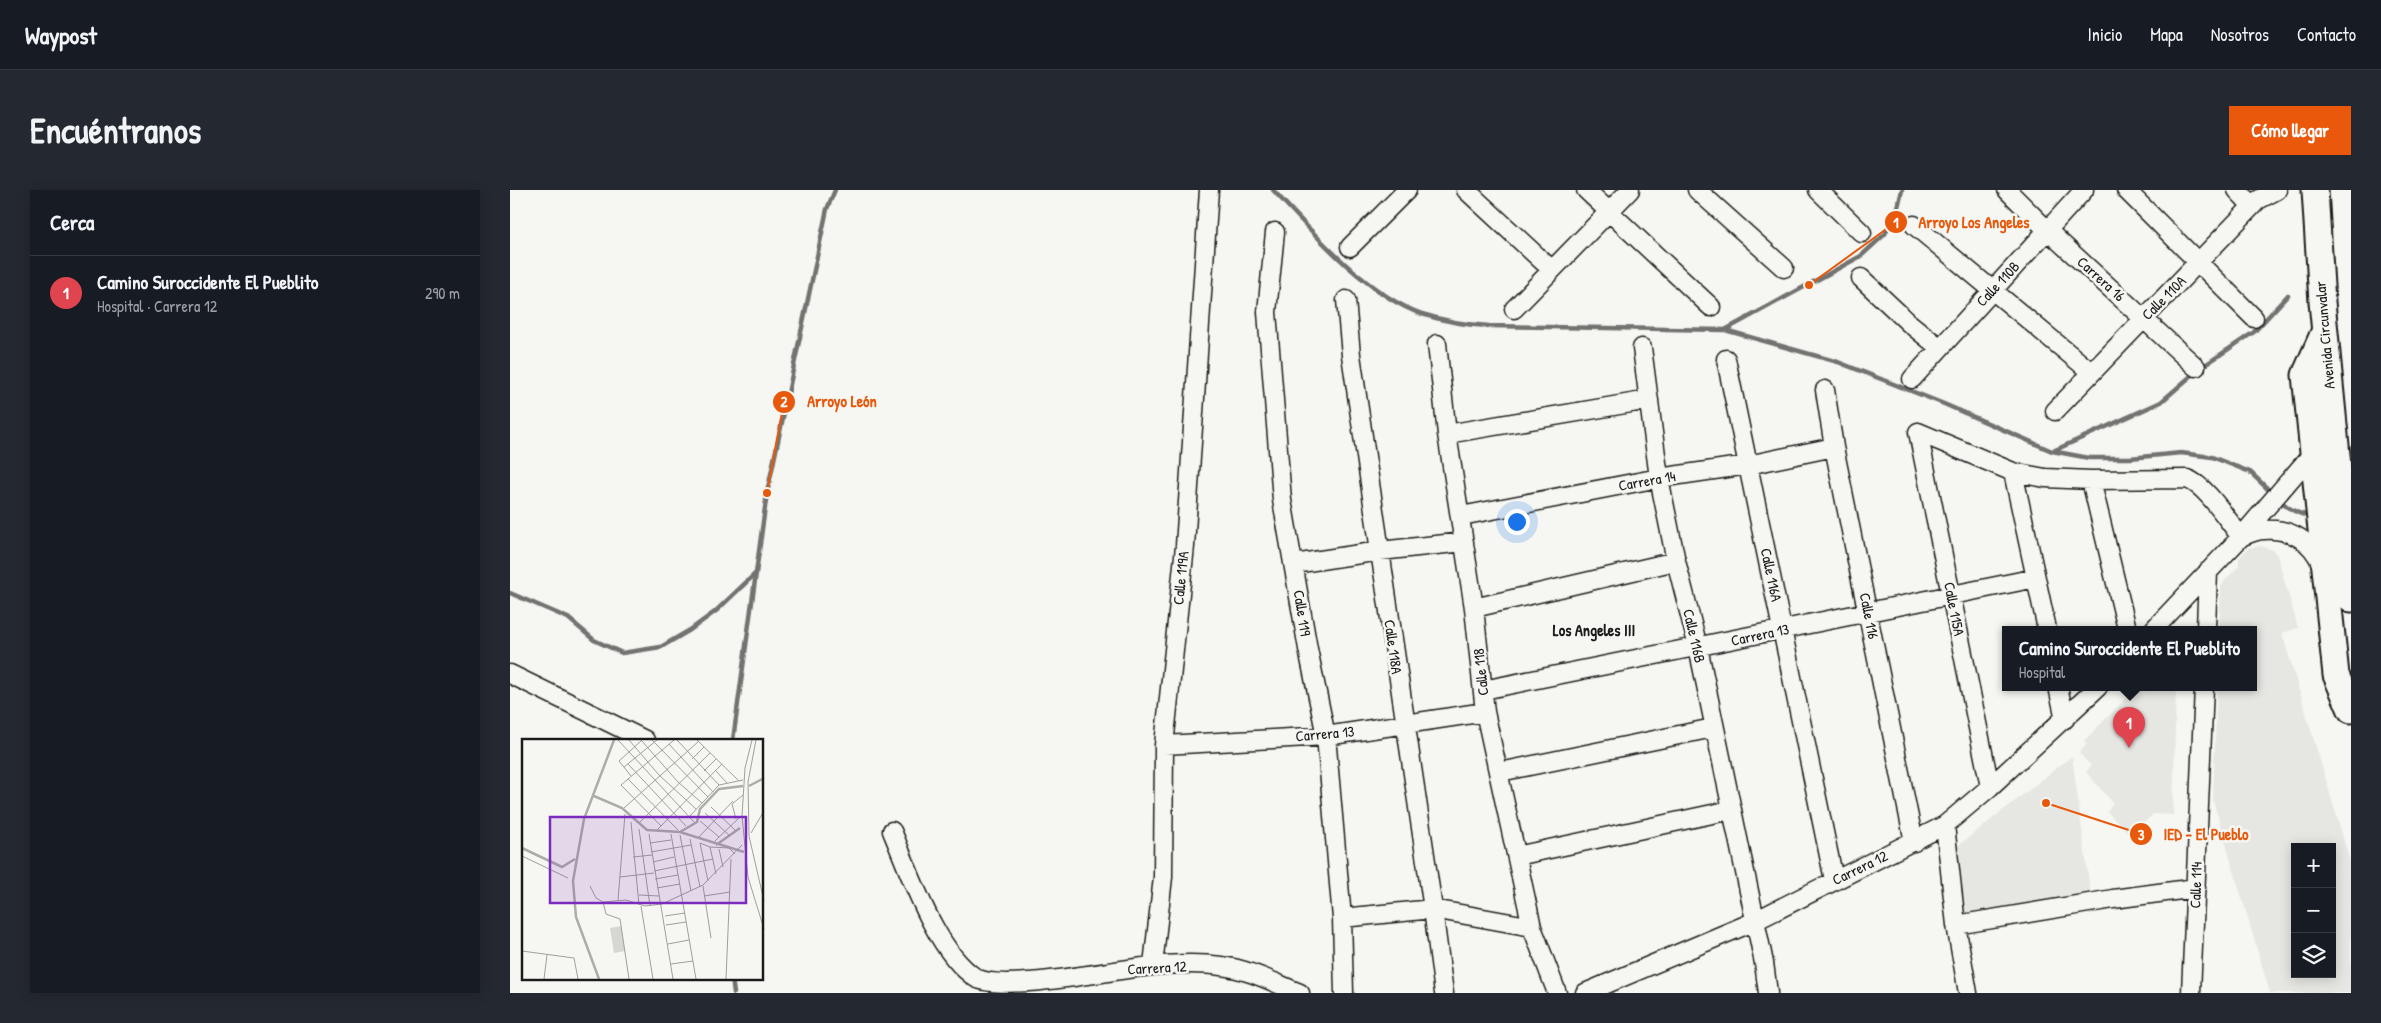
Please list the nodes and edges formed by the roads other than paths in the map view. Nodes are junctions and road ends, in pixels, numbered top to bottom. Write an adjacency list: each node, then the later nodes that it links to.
1 (1209, 190): 82 (street, Calle 119A)
2 (1407, 190): 20 (street)
3 (1466, 190): 23 (street)
4 (1586, 190): 15 (street)
5 (1630, 190): 15 (street)
6 (1697, 190): 22 (street)
7 (1818, 190): 19 (street)
8 (2007, 190): 18 (street, Carrera 16)
9 (2084, 190): 18 (street, Calle 110B)
10 (2126, 190): 21 (street)
11 (2237, 190): 14 (street)
12 (2277, 190): 14 (street, Calle 110A)
13 (2315, 190): 31 (highway, Avenida Circunvalar)
14 (2252, 206): 21 (street, Calle 110A)
15 (1609, 212): 23 (street); 27 (street)
16 (1914, 225): 25 (street)
17 (1275, 232): 56 (street, Calle 119)
18 (2048, 232): 25 (street, Calle 110B); 29 (street, Carrera 16)
19 (1862, 233)
20 (1350, 247)
21 (2199, 263): 29 (street, Calle 110A); 30 (street)
22 (1784, 268)
23 (1552, 270): 28 (street)
24 (1861, 278): 34 (street)
25 (1992, 289): 34 (street, Calle 110B); 37 (street)
26 (1346, 300): 54 (street, Calle 118A)
27 (1711, 307)
28 (1514, 309)
29 (2144, 318): 36 (street, Carrera 16); 37 (street, Calle 110A)
30 (2254, 318)
31 (2325, 330): 44 (highway); 49 (highway, Avenida Circunvalar)
32 (1437, 344): 42 (street, Calle 118)
33 (1642, 348): 40 (street, Calle 116B)
34 (1940, 348): 38 (street, Calle 110B)
35 (1726, 359): 45 (street, Calle 116A)
36 (2196, 367)
37 (2090, 372): 41 (street, Calle 110A)
38 (1912, 379)
39 (1825, 390): 43 (street, Calle 116)
40 (1649, 400): 42 (street); 47 (street, Calle 116B)
41 (2055, 410)
42 (1447, 434): 50 (street, Calle 118)
43 (1834, 447): 45 (street, Carrera 14); 63 (street, Calle 116)
44 (2313, 452): 49 (highway); 52 (street)
45 (1748, 465): 47 (street, Carrera 14); 68 (street, Calle 116A)
46 (2013, 472): 48 (street); 59 (street); 60 (street, Calle 115A)
47 (1659, 478): 50 (street, Carrera 14); 55 (street, Calle 116B)
48 (2092, 480): 52 (street); 65 (street)
49 (2327, 485): 51 (highway, Avenida Circunvalar)
50 (1461, 516): 53 (street, Calle 118)
51 (2332, 534): 58 (highway); 61 (highway, Avenida Circunvalar)
52 (2241, 537): 57 (street); 58 (street)
53 (1464, 542): 54 (street); 62 (street, Calle 118)
54 (1380, 551): 56 (street); 78 (street, Calle 118A)
55 (1676, 561): 62 (street); 69 (street, Calle 116B)
56 (1294, 564): 80 (street, Calle 119)
57 (2208, 571): 66 (street); 67 (street)
58 (2326, 577): 75 (highway)
59 (2036, 578): 60 (street, Carrera 13); 64 (street)
60 (1951, 595): 63 (street, Carrera 13); 84 (street, Calle 115A)
61 (2351, 599)
62 (1474, 608): 71 (street, Calle 118)
63 (1868, 612): 68 (street, Carrera 13); 88 (street, Calle 116)
64 (2046, 626)
65 (2126, 626)
66 (2157, 626)
67 (2206, 626)
68 (1782, 630): 69 (street, Carrera 13); 90 (street, Calle 116A)
69 (1698, 647): 71 (street, Carrera 13); 79 (street, Calle 116B)
70 (510, 674): 81 (street)
71 (1483, 690): 76 (street, Calle 118)
72 (2059, 691): 77 (street)
73 (2094, 691): 77 (street, Carrera 12)
74 (2204, 691): 91 (street, Calle 114)
75 (2351, 710)
76 (1485, 712): 78 (street, Carrera 13); 83 (street, Calle 118)
77 (2065, 719): 84 (street, Carrera 12)
78 (1404, 725): 80 (street, Carrera 13); 92 (street, Calle 118A)
79 (1713, 728): 83 (street); 85 (street, Calle 116B)
80 (1326, 736): 82 (street, Carrera 13); 93 (street, Calle 119)
81 (643, 739)
82 (1164, 745): 97 (street, Calle 119A)
83 (1500, 772): 89 (street, Calle 118)
84 (1990, 787): 86 (street, Carrera 12)
85 (1732, 810): 89 (street); 94 (street, Calle 116B)
86 (1945, 825): 88 (street, Carrera 12); 95 (street)
87 (892, 831): 98 (street, Carrera 12)
88 (1914, 842): 90 (street, Carrera 12)
89 (1517, 856): 96 (street, Calle 118)
90 (1834, 880): 94 (street, Carrera 12)
91 (2196, 888): 95 (street); 106 (street, Calle 114)
92 (1433, 909): 93 (street); 96 (street); 101 (street, Calle 118A)
93 (1342, 918): 100 (street, Calle 119)
94 (1753, 922): 103 (street, Carrera 12); 104 (street, Calle 116B)
95 (1956, 924): 105 (street)
96 (1532, 927): 102 (street, Calle 118)
97 (1153, 966): 98 (street, Carrera 12); 99 (street, Carrera 12)
98 (1012, 989)
99 (1300, 993)
100 (1344, 993)
101 (1444, 993)
102 (1557, 993)
103 (1585, 993)
104 (1768, 993)
105 (1968, 993)
106 (2191, 993)

